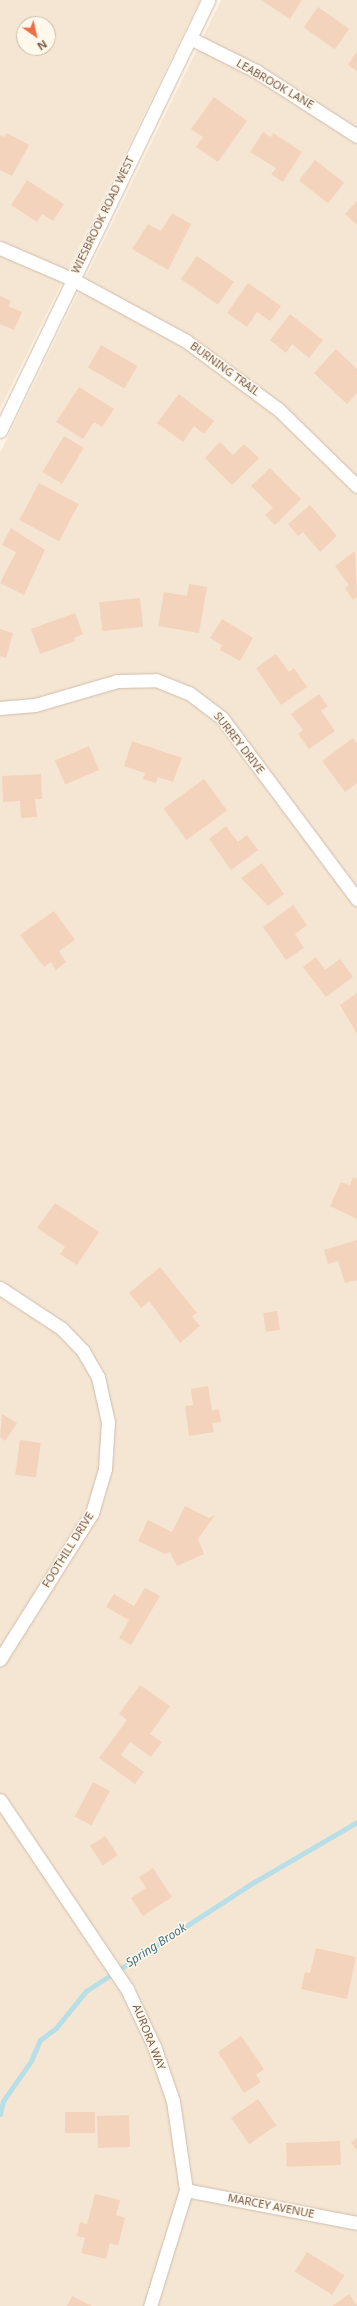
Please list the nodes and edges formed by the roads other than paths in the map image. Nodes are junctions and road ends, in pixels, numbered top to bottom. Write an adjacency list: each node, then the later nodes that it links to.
1 (208, 0): 2 (street, WIESBROOK ROAD WEST)
2 (190, 38): 3 (street, LEABROOK LANE); 5 (street, WIESBROOK ROAD WEST)
3 (357, 136)
4 (0, 248): 5 (street, BURNING TRAIL)
5 (72, 279): 6 (street, WIESBROOK ROAD WEST); 7 (street, BURNING TRAIL)
6 (0, 431)
7 (357, 486)
8 (0, 708): 9 (street, SURREY DRIVE)
9 (357, 899)
10 (0, 1288): 11 (street, FOOTHILL DRIVE)
11 (0, 1659)
12 (0, 1800): 13 (street, AURORA WAY)
13 (186, 2190): 14 (street, MARCEY AVENUE); 15 (street, AURORA WAY)
14 (357, 2223)
15 (150, 2306)

